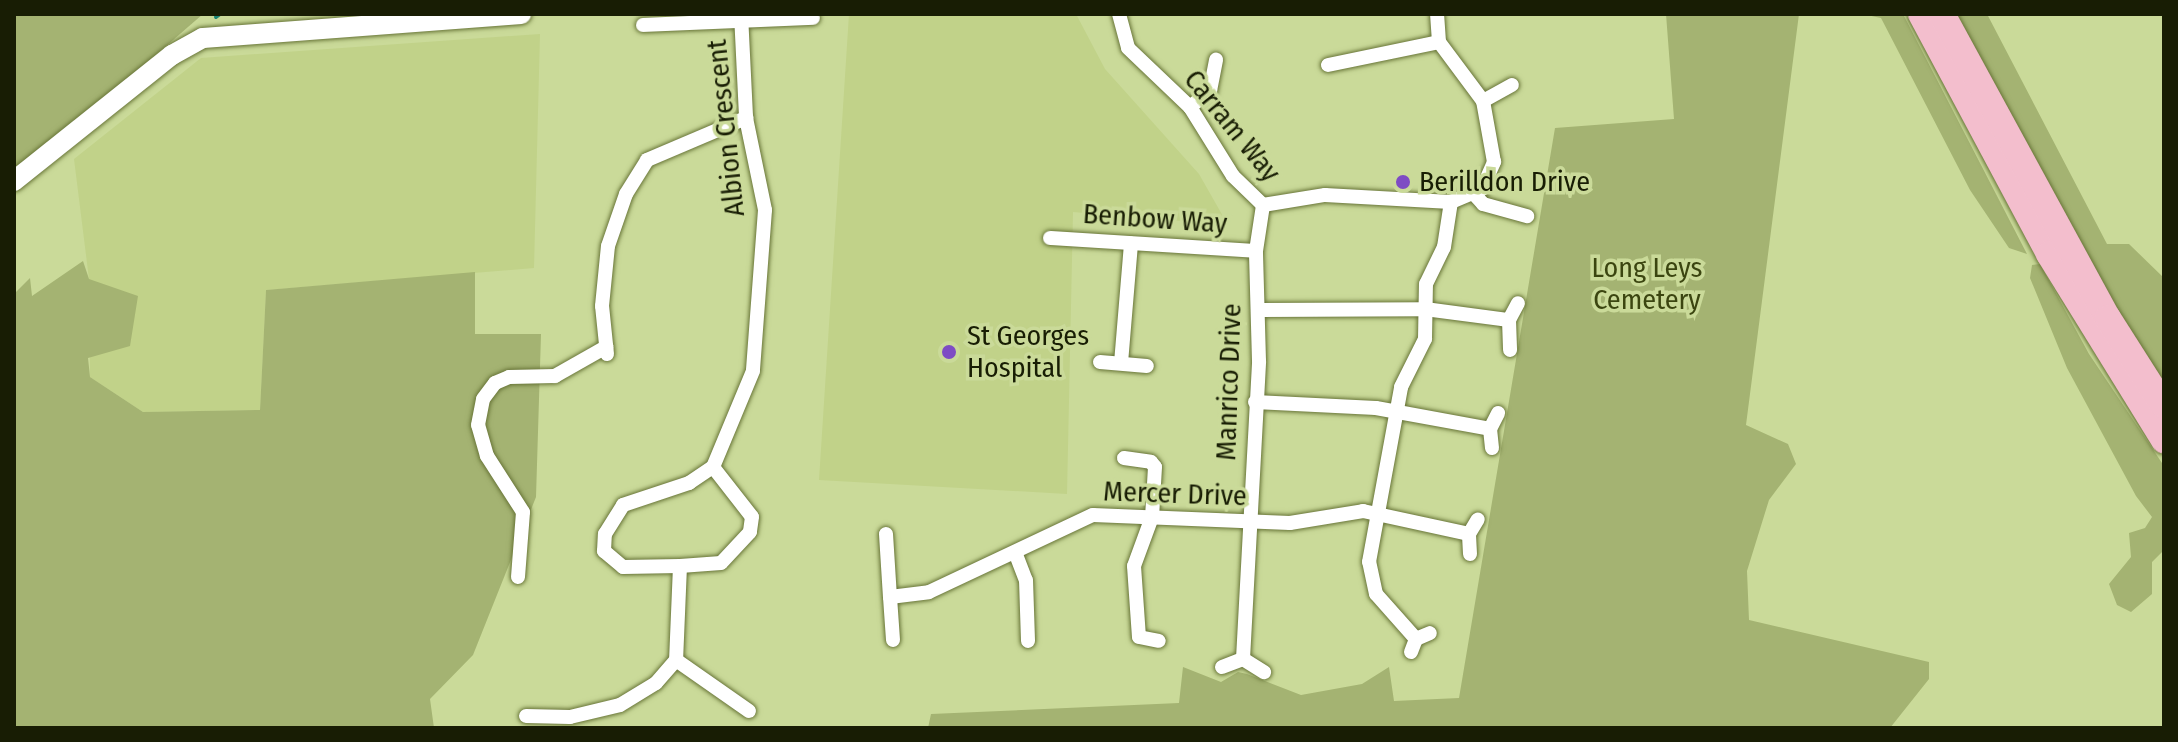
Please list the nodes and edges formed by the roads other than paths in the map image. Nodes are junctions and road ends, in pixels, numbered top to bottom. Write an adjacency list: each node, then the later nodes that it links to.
1 (521, 14): 7 (street)
2 (1119, 14): 15 (street, Carram Way)
3 (1437, 14): 10 (street)
4 (1921, 14): 38 (highway)
5 (1942, 14): 34 (highway)
6 (741, 17): 8 (street); 9 (street); 16 (street, Albion Crescent)
7 (374, 18): 17 (street)
8 (813, 18)
9 (643, 25)
10 (1439, 42): 12 (street); 14 (street)
11 (1216, 60): 15 (street)
12 (1328, 65)
13 (1512, 85): 14 (street)
14 (1483, 101): 18 (street)
15 (1190, 107): 20 (street, Carram Way)
16 (746, 118): 41 (street, Albion Crescent); 51 (street)
17 (14, 181)
18 (1475, 195): 19 (street, Carram Way); 21 (street)
19 (1451, 202): 20 (street, Carram Way); 26 (street)
20 (1263, 205): 24 (street, Manrico Drive)
21 (1527, 216)
22 (1050, 238): 23 (street, Benbow Way)
23 (1131, 243): 24 (street, Benbow Way); 31 (street)
24 (1256, 251): 27 (street, Manrico Drive)
25 (1518, 303): 28 (street)
26 (1425, 309): 27 (street); 28 (street); 35 (street)
27 (1260, 310): 33 (street, Manrico Drive)
28 (1509, 320): 29 (street)
29 (1510, 350)
30 (1100, 362): 31 (street)
31 (1121, 363): 32 (street)
32 (1147, 366)
33 (1255, 402): 35 (street); 45 (street, Manrico Drive)
34 (2164, 406)
35 (1397, 411): 37 (street); 42 (street)
36 (1498, 413): 37 (street)
37 (1490, 429): 39 (street)
38 (2164, 440)
39 (1492, 448)
40 (1124, 458): 43 (street)
41 (713, 467): 50 (street); 50 (street)
42 (1378, 514): 45 (street, Mercer Drive); 47 (street, Mercer Drive); 56 (street)
43 (1152, 517): 45 (street, Mercer Drive); 48 (street, Mercer Drive); 55 (street)
44 (1478, 519): 47 (street)
45 (1249, 521): 57 (street, Manrico Drive)
46 (886, 534): 52 (street)
47 (1469, 534): 49 (street)
48 (1015, 552): 52 (street, Mercer Drive); 54 (street)
49 (1470, 554)
50 (680, 566): 58 (street)
51 (518, 577)
52 (890, 597): 53 (street)
53 (893, 640)
54 (1028, 641)
55 (1159, 641)
56 (1419, 642)
57 (1243, 659): 59 (street); 60 (street)
58 (676, 660): 61 (street); 62 (street)
59 (1222, 667)
60 (1264, 672)
61 (749, 711)
62 (526, 716)

